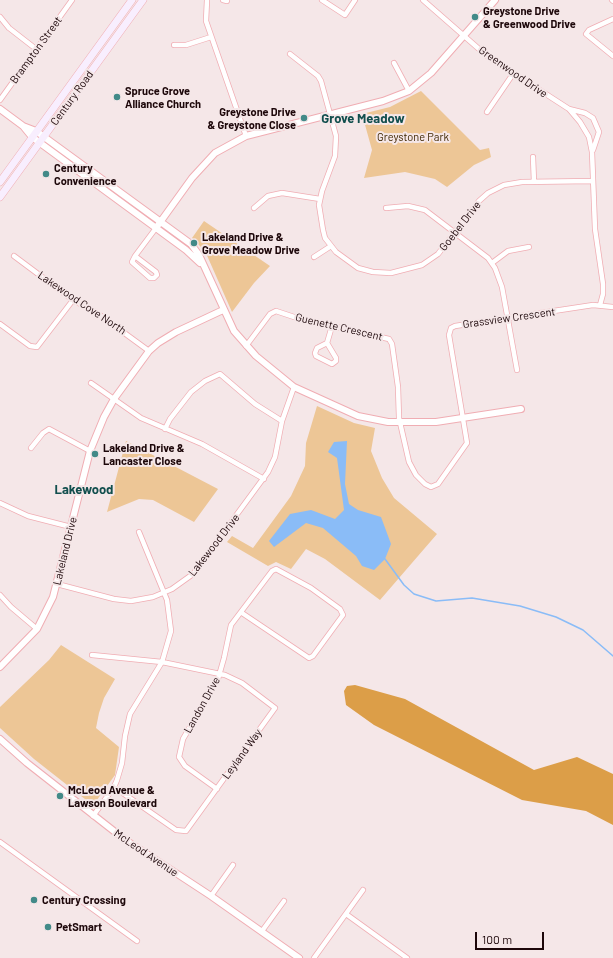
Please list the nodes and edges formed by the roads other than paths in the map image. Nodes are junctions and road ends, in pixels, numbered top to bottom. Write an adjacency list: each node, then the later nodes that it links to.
1 (72, 0): 14 (street, Brampton Street)
2 (132, 0): 25 (main road, Century Road)
3 (143, 0): 27 (main road, Century Road)
4 (207, 0): 12 (street)
5 (322, 0): 6 (street)
6 (355, 0)
7 (423, 0): 11 (street, Greenwood Drive)
8 (495, 0): 11 (street)
9 (0, 18): 14 (street)
10 (613, 19): 16 (street)
11 (464, 35): 18 (street, Greenwood Drive); 19 (street)
12 (210, 37): 13 (street); 26 (street)
13 (174, 45)
14 (36, 49): 20 (street, Brampton Street)
15 (290, 54): 24 (street, Goebel Drive)
16 (613, 56)
17 (394, 63): 19 (street)
18 (513, 74): 22 (street, Greenwood Drive); 23 (street)
19 (409, 91): 24 (street)
20 (0, 100)
21 (0, 109): 25 (street)
22 (569, 109): 28 (street, Greenwood Drive); 28 (street, Greenwood Drive)
23 (487, 112)
24 (331, 114): 26 (street); 34 (street, Goebel Drive)
25 (34, 134): 27 (street); 31 (main road, Century Road)
26 (246, 136): 37 (street)
27 (42, 140): 33 (main road, Century Road); 37 (street); 38 (street)
28 (592, 152): 30 (street, Greenwood Drive)
29 (534, 158): 32 (street)
30 (593, 181): 32 (street, Goebel Drive); 48 (street, Greenwood Drive)
31 (0, 182)
32 (534, 182): 39 (street, Goebel Drive)
33 (0, 197)
34 (320, 199): 35 (street); 40 (street, Goebel Drive)
35 (254, 208)
36 (386, 208): 39 (street)
37 (160, 221): 38 (street); 46 (street)
38 (156, 228): 43 (street); 46 (street)
39 (456, 232): 40 (street, Goebel Drive); 45 (street)
40 (331, 246): 44 (street)
41 (529, 247): 45 (street)
42 (14, 256): 47 (street, Lakewood Cove North)
43 (135, 256): 43 (street)
44 (314, 257)
45 (492, 263): 51 (street)
46 (204, 268): 50 (street)
47 (73, 300): 52 (street); 56 (street, Lakewood Cove North)
48 (600, 305): 49 (street, Grassview Crescent); 51 (street, Grassview Crescent)
49 (613, 307)
50 (223, 310): 55 (street); 56 (street, Lakeland Drive)
51 (507, 319): 57 (street); 62 (street, Grassview Crescent)
52 (0, 324)
53 (332, 326): 54 (street); 55 (street, Guenette Crescent); 64 (street, Guenette Crescent)
54 (327, 343): 54 (street)
55 (246, 346): 59 (street)
56 (149, 351): 60 (street, Lakeland Drive)
57 (517, 370)
58 (91, 383): 60 (street)
59 (294, 387): 63 (street, Lakewood Drive); 64 (street)
60 (114, 399): 65 (street); 67 (street, Lakeland Drive)
61 (521, 410): 62 (street)
62 (463, 419): 64 (street); 64 (street)
63 (282, 421): 65 (street); 68 (street, Lakewood Drive)
64 (400, 423)
65 (165, 429): 68 (street)
66 (31, 448): 67 (street)
67 (90, 452): 70 (street, Lakeland Drive)
68 (264, 479): 73 (street, Lakewood Drive)
69 (0, 503): 70 (street)
70 (71, 527): 72 (street, Lakeland Drive)
71 (139, 532): 73 (street)
72 (57, 584): 73 (street, Lakewood Drive); 76 (street, Lakeland Drive)
73 (164, 593): 78 (street)
74 (0, 595): 76 (street)
75 (242, 613): 75 (street, Landon Drive); 80 (street, Landon Drive)
76 (37, 629): 79 (street, Lakeland Drive)
77 (92, 655): 78 (street, Leyland Way)
78 (162, 662): 80 (street, Leyland Way); 82 (street)
79 (0, 667)
80 (219, 674): 83 (street, Landon Drive); 83 (street, Leyland Way)
81 (0, 739): 84 (street, McLeod Avenue)
82 (114, 787): 83 (street, Leyland Way); 84 (street)
83 (217, 789)
84 (93, 816): 88 (street, McLeod Avenue)
85 (0, 842): 92 (street)
86 (233, 865): 88 (street)
87 (363, 890): 90 (street)
88 (211, 896): 91 (street, McLeod Avenue)
89 (284, 901): 91 (street)
90 (346, 914): 94 (street); 95 (street)
91 (262, 931): 93 (street, McLeod Avenue)
92 (137, 940)
93 (299, 958)
94 (314, 958)
95 (407, 958)

